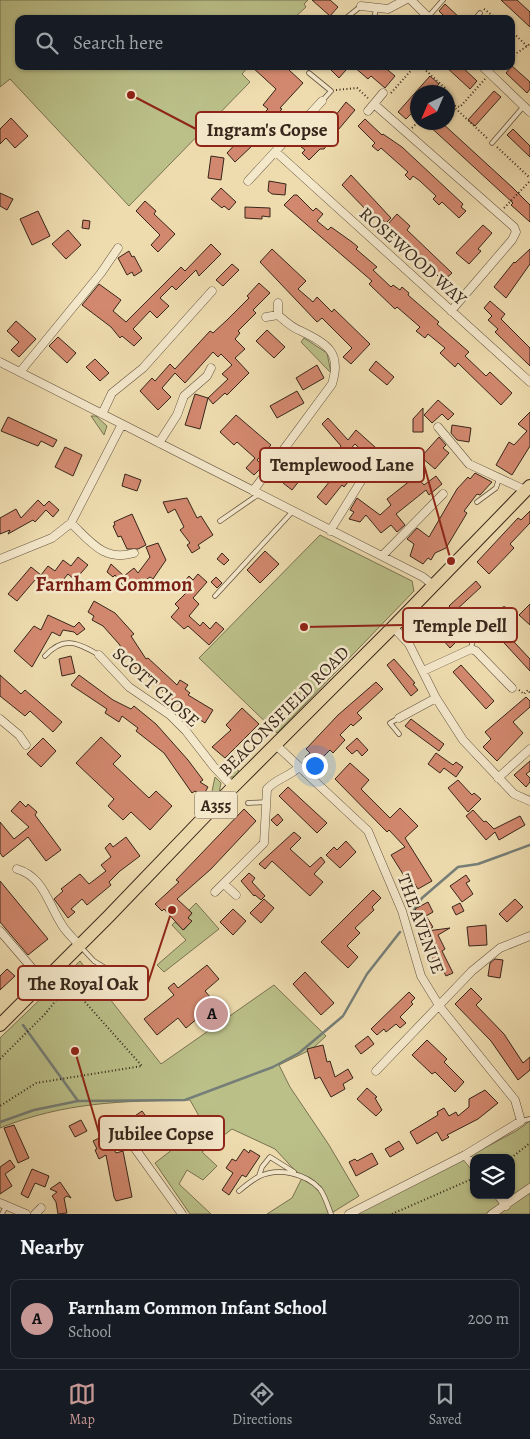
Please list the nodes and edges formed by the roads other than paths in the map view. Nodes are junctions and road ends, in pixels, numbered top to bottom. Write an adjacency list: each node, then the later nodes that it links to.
1 (405, 0): 5 (street)
2 (411, 0): 8 (street)
3 (443, 0): 9 (lane)
4 (361, 6): 5 (street); 6 (lane)
5 (376, 9): 7 (lane)
6 (351, 15)
7 (375, 15)
8 (424, 15)
9 (428, 15)
10 (486, 70): 15 (street)
11 (309, 73): 13 (lane)
12 (383, 93): 14 (street)
13 (322, 101): 18 (street)
14 (374, 104): 16 (street); 23 (street)
15 (528, 109): 17 (lane)
16 (368, 111)
17 (492, 143)
18 (276, 152): 19 (street); 23 (street, ROSEWOOD WAY)
19 (248, 181)
20 (118, 248): 28 (street)
21 (212, 291): 30 (street)
22 (278, 303): 24 (street)
23 (451, 311): 29 (street, ROSEWOOD WAY)
24 (278, 315): 25 (street); 37 (street)
25 (266, 318)
26 (0, 362): 28 (street)
27 (211, 368): 33 (street)
28 (20, 372): 30 (street)
29 (530, 382)
30 (102, 414): 31 (street)
31 (122, 424): 33 (street); 42 (street)
32 (438, 427): 35 (street)
33 (159, 443): 37 (street)
34 (366, 473): 43 (street)
35 (500, 477): 36 (street); 39 (lane)
36 (528, 488): 47 (main road, BEACONSFIELD ROAD / A355)
37 (256, 492): 40 (street); 41 (lane)
38 (443, 494): 45 (street)
39 (477, 502)
40 (294, 511): 43 (street); 48 (lane)
41 (220, 521)
42 (71, 523): 44 (street); 46 (street)
43 (330, 531): 45 (street)
44 (134, 553)
45 (382, 556): 47 (street)
46 (0, 559)
47 (433, 585): 50 (main road, BEACONSFIELD ROAD / A355)
48 (215, 596)
49 (504, 609): 51 (lane)
50 (393, 627): 54 (street); 61 (main road, BEACONSFIELD ROAD / A355)
51 (471, 649): 54 (street); 55 (street)
52 (99, 655): 53 (lane); 65 (street, SCOTT CLOSE)
53 (45, 656)
54 (423, 671): 56 (street)
55 (512, 688)
56 (436, 698): 57 (street); 64 (street)
57 (399, 718): 59 (lane)
58 (0, 719): 60 (street)
59 (399, 734)
60 (26, 745)
61 (276, 745): 63 (street, THE AVENUE); 65 (main road, BEACONSFIELD ROAD / A355)
62 (530, 749): 64 (street)
63 (298, 768): 67 (street); 78 (street, THE AVENUE)
64 (498, 778): 66 (street)
65 (233, 787): 75 (main road, BEACONSFIELD ROAD / A355)
66 (530, 801)
67 (267, 802): 68 (lane); 70 (street)
68 (248, 803)
69 (17, 869): 75 (street)
70 (224, 884): 71 (street); 72 (street)
71 (215, 892)
72 (236, 895)
73 (0, 931): 76 (street)
74 (530, 936): 78 (street)
75 (80, 946): 76 (main road, BEACONSFIELD ROAD / A355); 77 (lane)
76 (44, 982): 79 (main road, BEACONSFIELD ROAD / A355)
77 (123, 990)
78 (440, 1007): 80 (street); 82 (street, THE AVENUE)
79 (0, 1025)
80 (376, 1071)
81 (530, 1118): 82 (lane)
82 (521, 1121): 84 (street)
83 (116, 1131): 95 (street)
84 (464, 1155): 85 (street); 97 (street)
85 (470, 1162)
86 (298, 1175): 87 (lane); 87 (lane); 96 (lane)
87 (259, 1177): 89 (lane)
88 (530, 1188): 92 (street)
89 (239, 1191)
90 (501, 1199): 92 (street)
91 (3, 1205): 93 (lane); 94 (street)
92 (506, 1206): 98 (street)
93 (2, 1214)
94 (26, 1214)
95 (182, 1214)
96 (331, 1214)
97 (348, 1214)
98 (492, 1214)

